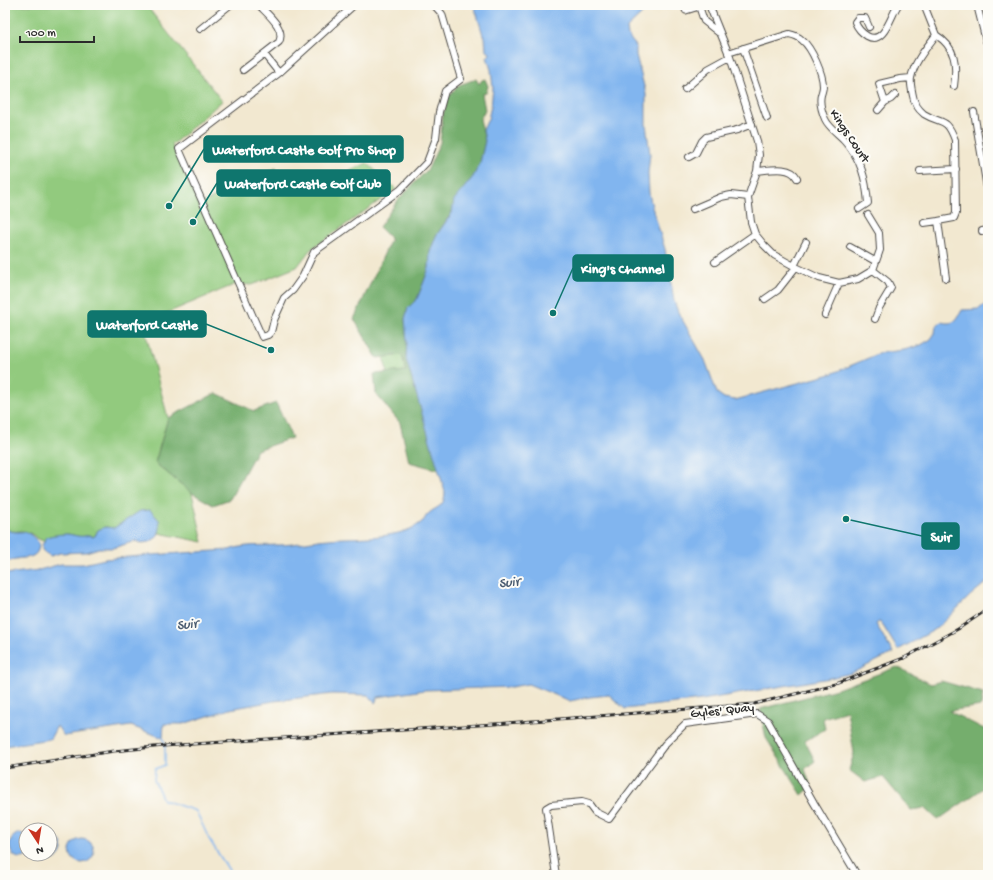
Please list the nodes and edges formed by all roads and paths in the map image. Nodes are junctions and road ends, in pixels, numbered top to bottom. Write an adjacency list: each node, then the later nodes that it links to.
1 (230, 5): 12 (street)
2 (258, 5): 17 (street)
3 (354, 5): 20 (street)
4 (434, 5): 20 (street)
5 (709, 5): 13 (street)
6 (898, 5): 11 (street)
7 (924, 5): 14 (street)
8 (977, 5): 15 (street)
9 (700, 6): 10 (street); 13 (street)
10 (686, 10)
11 (869, 27)
12 (200, 29)
13 (719, 33): 18 (street)
14 (936, 35): 21 (street); 22 (street)
15 (986, 41)
16 (743, 48): 18 (street, Kings Court); 28 (street); 38 (street, Kings Court)
17 (264, 54): 19 (street); 20 (street)
18 (729, 55): 23 (street, Kings Court); 29 (street)
19 (243, 70)
20 (279, 73)
21 (911, 78): 25 (street); 31 (street)
22 (954, 86)
23 (685, 89)
24 (895, 95): 25 (street)
25 (885, 102): 26 (street)
26 (878, 110)
27 (974, 112): 35 (street)
28 (767, 118)
29 (752, 124): 30 (street); 33 (street)
30 (689, 157)
31 (956, 169): 32 (street); 40 (street)
32 (920, 170)
33 (757, 171): 34 (street); 36 (street)
34 (797, 178)
35 (988, 194)
36 (748, 197): 37 (street); 42 (street)
37 (693, 209)
38 (859, 209)
39 (868, 215): 45 (street)
40 (938, 221): 41 (street); 49 (street)
41 (924, 223)
42 (755, 234): 46 (street); 47 (street)
43 (806, 242): 47 (street)
44 (850, 247): 45 (street)
45 (875, 261): 48 (street)
46 (715, 262)
47 (795, 266): 50 (street); 51 (street)
48 (873, 270): 50 (street); 53 (street)
49 (946, 278)
50 (839, 283): 52 (street)
51 (765, 299)
52 (825, 315)
53 (875, 319)
54 (556, 875): 55 (street, Gyles' Quay)
55 (857, 875)

